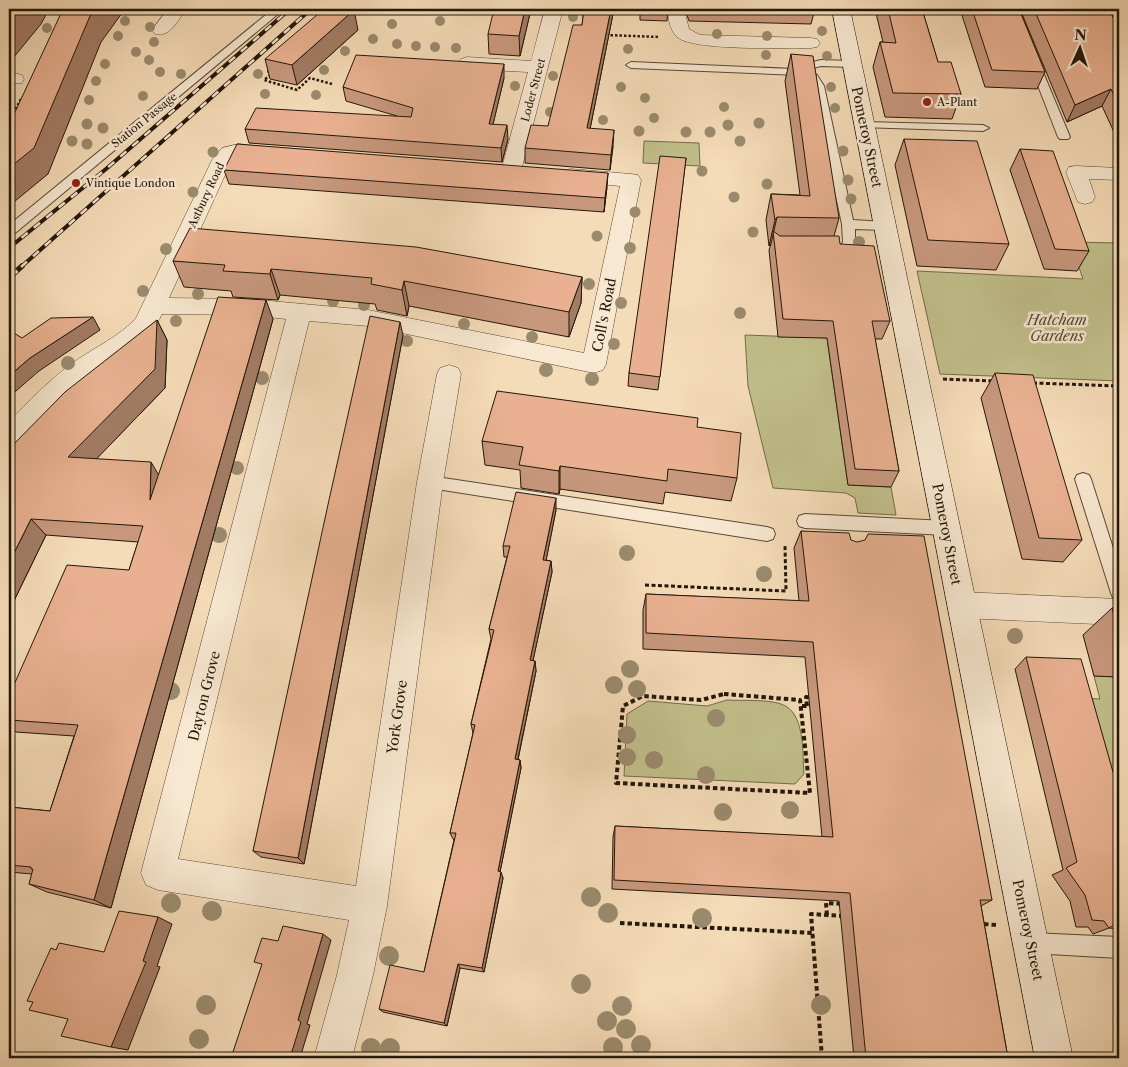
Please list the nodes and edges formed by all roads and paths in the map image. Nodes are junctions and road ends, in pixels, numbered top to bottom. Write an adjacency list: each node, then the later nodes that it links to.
1 (177, 9): 6 (street)
2 (279, 9): 27 (lane, Station Passage)
3 (554, 9): 15 (street, Loder Street)
4 (676, 9): 8 (street)
5 (841, 9): 12 (street, Pomeroy Street)
6 (161, 30)
7 (605, 35): 8 (path)
8 (690, 38): 9 (street)
9 (811, 43)
10 (1028, 45): 20 (lane)
11 (450, 62): 15 (street)
12 (852, 64): 16 (lane); 18 (street, Pomeroy Street)
13 (274, 65): 17 (path)
14 (631, 65): 16 (lane)
15 (539, 67): 22 (street, Loder Street)
16 (798, 72): 25 (lane)
17 (332, 84)
18 (864, 125): 19 (lane); 26 (street, Pomeroy Street)
19 (983, 128)
20 (1064, 137)
21 (286, 154): 29 (street, Astbury Road)
22 (520, 172): 30 (street, Coll's Road)
23 (1119, 174): 24 (street)
24 (1085, 197)
25 (848, 224): 26 (lane); 28 (lane)
26 (885, 226): 41 (street, Pomeroy Street)
27 (9, 231)
28 (814, 250)
29 (154, 306): 30 (street); 36 (street, Astbury Road)
30 (300, 310): 53 (street, Dayton Grove)
31 (449, 374): 38 (street, York Grove)
32 (938, 379): 33 (path)
33 (1002, 382)
34 (1032, 383): 35 (path)
35 (1119, 386)
36 (9, 438)
37 (1083, 479): 45 (lane)
38 (430, 482): 42 (lane); 53 (street, York Grove)
39 (805, 521): 40 (lane); 44 (path)
40 (846, 522): 41 (lane); 43 (lane)
41 (946, 528): 46 (street, Pomeroy Street)
42 (767, 534)
43 (848, 541)
44 (645, 585)
45 (1119, 593)
46 (962, 605): 47 (street); 60 (street, Pomeroy Street)
47 (1119, 612)
48 (815, 698): 50 (path)
49 (802, 706): 49 (path); 50 (path)
50 (807, 706): 51 (path)
51 (816, 706)
52 (845, 904): 54 (path)
53 (370, 906): 62 (street, York Grove)
54 (827, 915): 55 (path); 59 (path)
55 (846, 916)
56 (976, 920): 58 (path)
57 (620, 922): 59 (path)
58 (978, 928)
59 (813, 933): 63 (path)
60 (1031, 943): 61 (lane); 64 (street, Pomeroy Street)
61 (1119, 948)
62 (333, 1058)
63 (822, 1058)
64 (1054, 1058)

